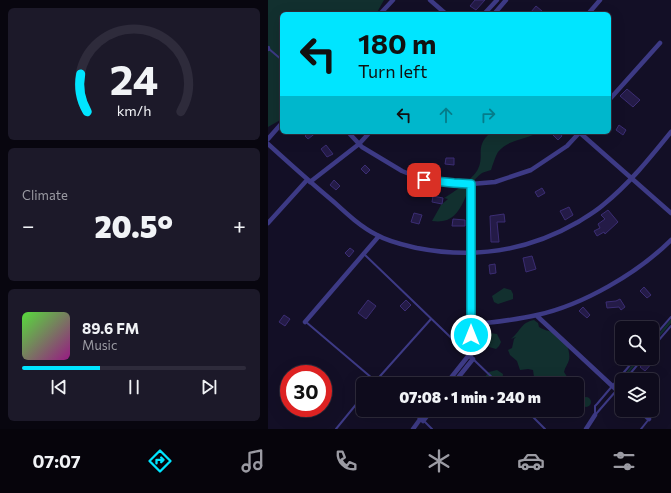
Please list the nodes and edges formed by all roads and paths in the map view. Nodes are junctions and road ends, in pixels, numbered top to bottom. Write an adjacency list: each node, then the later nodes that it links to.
1 (393, 0): 6 (street)
2 (430, 0): 7 (street)
3 (497, 0): 8 (street)
4 (506, 0): 9 (street)
5 (600, 0): 10 (street)
6 (383, 12)
7 (444, 12)
8 (486, 12)
9 (496, 12)
10 (590, 12)
11 (660, 43): 14 (street)
12 (268, 49): 13 (lane)
13 (280, 58)
14 (611, 98)
15 (280, 125): 21 (street)
16 (671, 132): 24 (street)
17 (350, 134): 23 (street)
18 (368, 134): 23 (street)
19 (578, 134): 26 (street)
20 (582, 134): 24 (street)
21 (268, 139)
22 (268, 144): 25 (street)
23 (358, 144): 25 (street); 26 (street)
24 (632, 179): 27 (street); 31 (street)
25 (309, 181): 28 (street); 29 (street)
26 (471, 184): 31 (street)
27 (671, 213)
28 (268, 223)
29 (379, 236): 31 (street); 32 (street)
30 (671, 240): 33 (street)
31 (471, 253): 37 (street)
32 (364, 254): 35 (lane); 36 (street)
33 (537, 316): 37 (street); 50 (street)
34 (671, 316): 39 (lane)
35 (431, 319): 41 (lane); 46 (lane)
36 (305, 322): 45 (lane)
37 (471, 325): 41 (street)
38 (671, 326): 40 (lane)
39 (659, 331)
40 (659, 340)
41 (471, 357): 47 (street); 48 (street); 49 (lane)
42 (630, 365): 50 (lane)
43 (637, 365): 44 (lane)
44 (631, 373)
45 (371, 377)
46 (380, 377)
47 (452, 377)
48 (458, 377)
49 (492, 377)
50 (612, 386): 51 (street); 54 (lane)
51 (615, 388)
52 (615, 392): 54 (lane)
53 (356, 405): 59 (lane)
54 (596, 415): 63 (street)
55 (423, 417): 57 (street)
56 (533, 417): 62 (lane)
57 (421, 419): 60 (street); 61 (lane)
58 (649, 419): 64 (lane)
59 (336, 429)
60 (413, 429)
61 (432, 429)
62 (545, 429)
63 (586, 429)
64 (640, 429)

